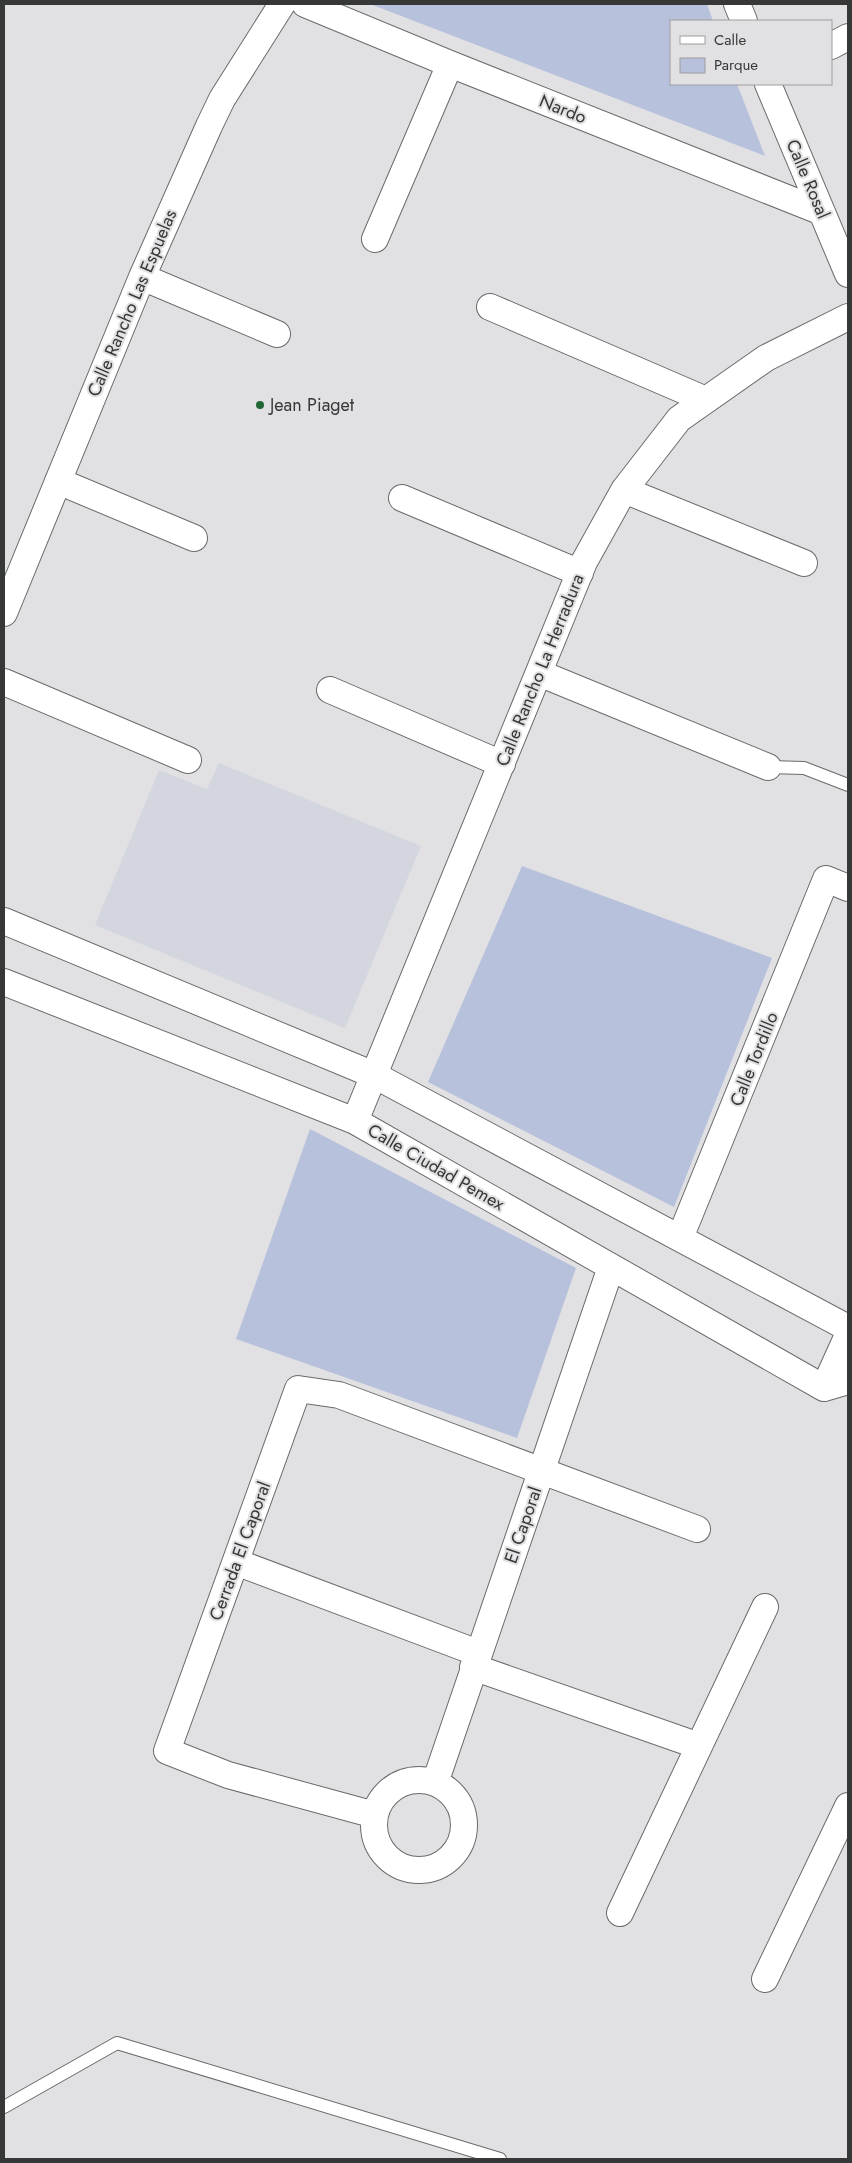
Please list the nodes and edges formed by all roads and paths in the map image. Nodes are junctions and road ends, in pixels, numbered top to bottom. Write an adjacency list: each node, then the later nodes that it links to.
1 (282, 4): 12 (street, Calle Rancho Las Espuelas)
2 (305, 4): 7 (street, Nardo)
3 (737, 4): 4 (street)
4 (744, 20)
5 (848, 37): 6 (street)
6 (832, 45)
7 (450, 64): 9 (street, Nardo); 10 (street)
8 (768, 85): 9 (street, Calle Rosal)
9 (822, 212): 11 (street, Calle Rosal)
10 (375, 239)
11 (848, 274)
12 (142, 277): 15 (street); 17 (street, Calle Rancho Las Espuelas)
13 (490, 307): 16 (street)
14 (848, 317): 16 (street, Calle Rancho La Herradura)
15 (277, 334)
16 (706, 400): 18 (street, Calle Rancho La Herradura)
17 (58, 481): 20 (street); 23 (street, Calle Rancho Las Espuelas)
18 (624, 490): 21 (street); 22 (street, Calle Rancho La Herradura)
19 (402, 498): 22 (street)
20 (194, 538)
21 (804, 563)
22 (580, 573): 24 (street, Calle Rancho La Herradura)
23 (4, 613)
24 (539, 673): 28 (street, Calle Rancho La Herradura); 29 (street)
25 (4, 682): 27 (street)
26 (330, 690): 28 (street)
27 (188, 760)
28 (502, 764): 34 (street, Calle Rancho La Herradura)
29 (768, 767): 30 (lane)
30 (848, 785)
31 (837, 883): 36 (street, Calle Tordillo)
32 (4, 921): 34 (street)
33 (4, 982): 35 (street, Calle Ciudad Pemex)
34 (374, 1075): 35 (street, Calle Rancho La Herradura); 36 (street)
35 (355, 1121): 37 (street, Calle Ciudad Pemex)
36 (680, 1238): 38 (street)
37 (611, 1267): 40 (street, Calle Ciudad Pemex); 41 (street, El Caporal)
38 (848, 1328)
39 (848, 1335): 40 (street)
40 (836, 1385)
41 (541, 1470): 42 (street); 43 (street, Cerrada El Caporal); 45 (street, El Caporal)
42 (697, 1529)
43 (236, 1562): 45 (street); 49 (street, Cerrada El Caporal)
44 (765, 1607): 46 (street)
45 (476, 1660): 46 (street); 47 (street, El Caporal)
46 (699, 1746): 50 (street)
47 (435, 1783): 49 (street); 49 (street)
48 (848, 1806): 51 (street)
49 (375, 1815)
50 (620, 1913)
51 (765, 1978)
52 (4, 2107): 53 (lane)
53 (500, 2159)

